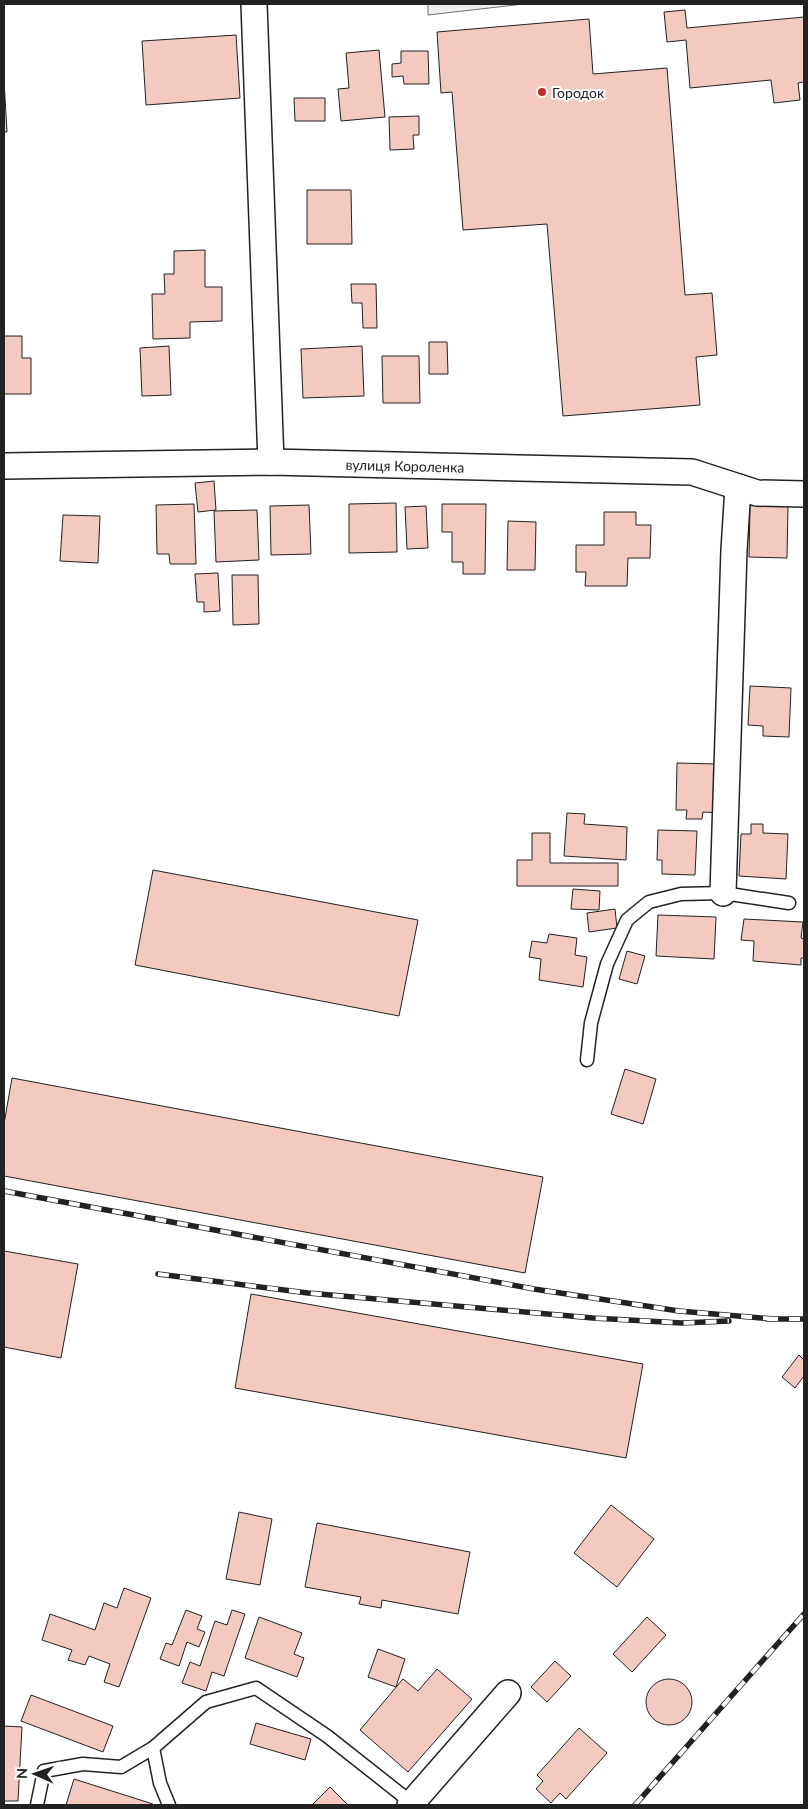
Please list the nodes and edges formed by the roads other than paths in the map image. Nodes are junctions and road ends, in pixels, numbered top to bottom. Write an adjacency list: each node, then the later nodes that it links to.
1 (254, 4): 2 (street)
2 (271, 462): 3 (street, вулиця Короленка); 4 (street, вулиця Короленка)
3 (4, 466)
4 (738, 487): 5 (street, вулиця Короленка); 6 (street)
5 (804, 494)
6 (724, 893): 7 (lane); 8 (lane)
7 (789, 903)
8 (587, 1060)
9 (508, 1693): 11 (street)
10 (153, 1748): 11 (lane); 12 (lane); 13 (lane)
11 (411, 1804)
12 (37, 1805)
13 (169, 1805)

